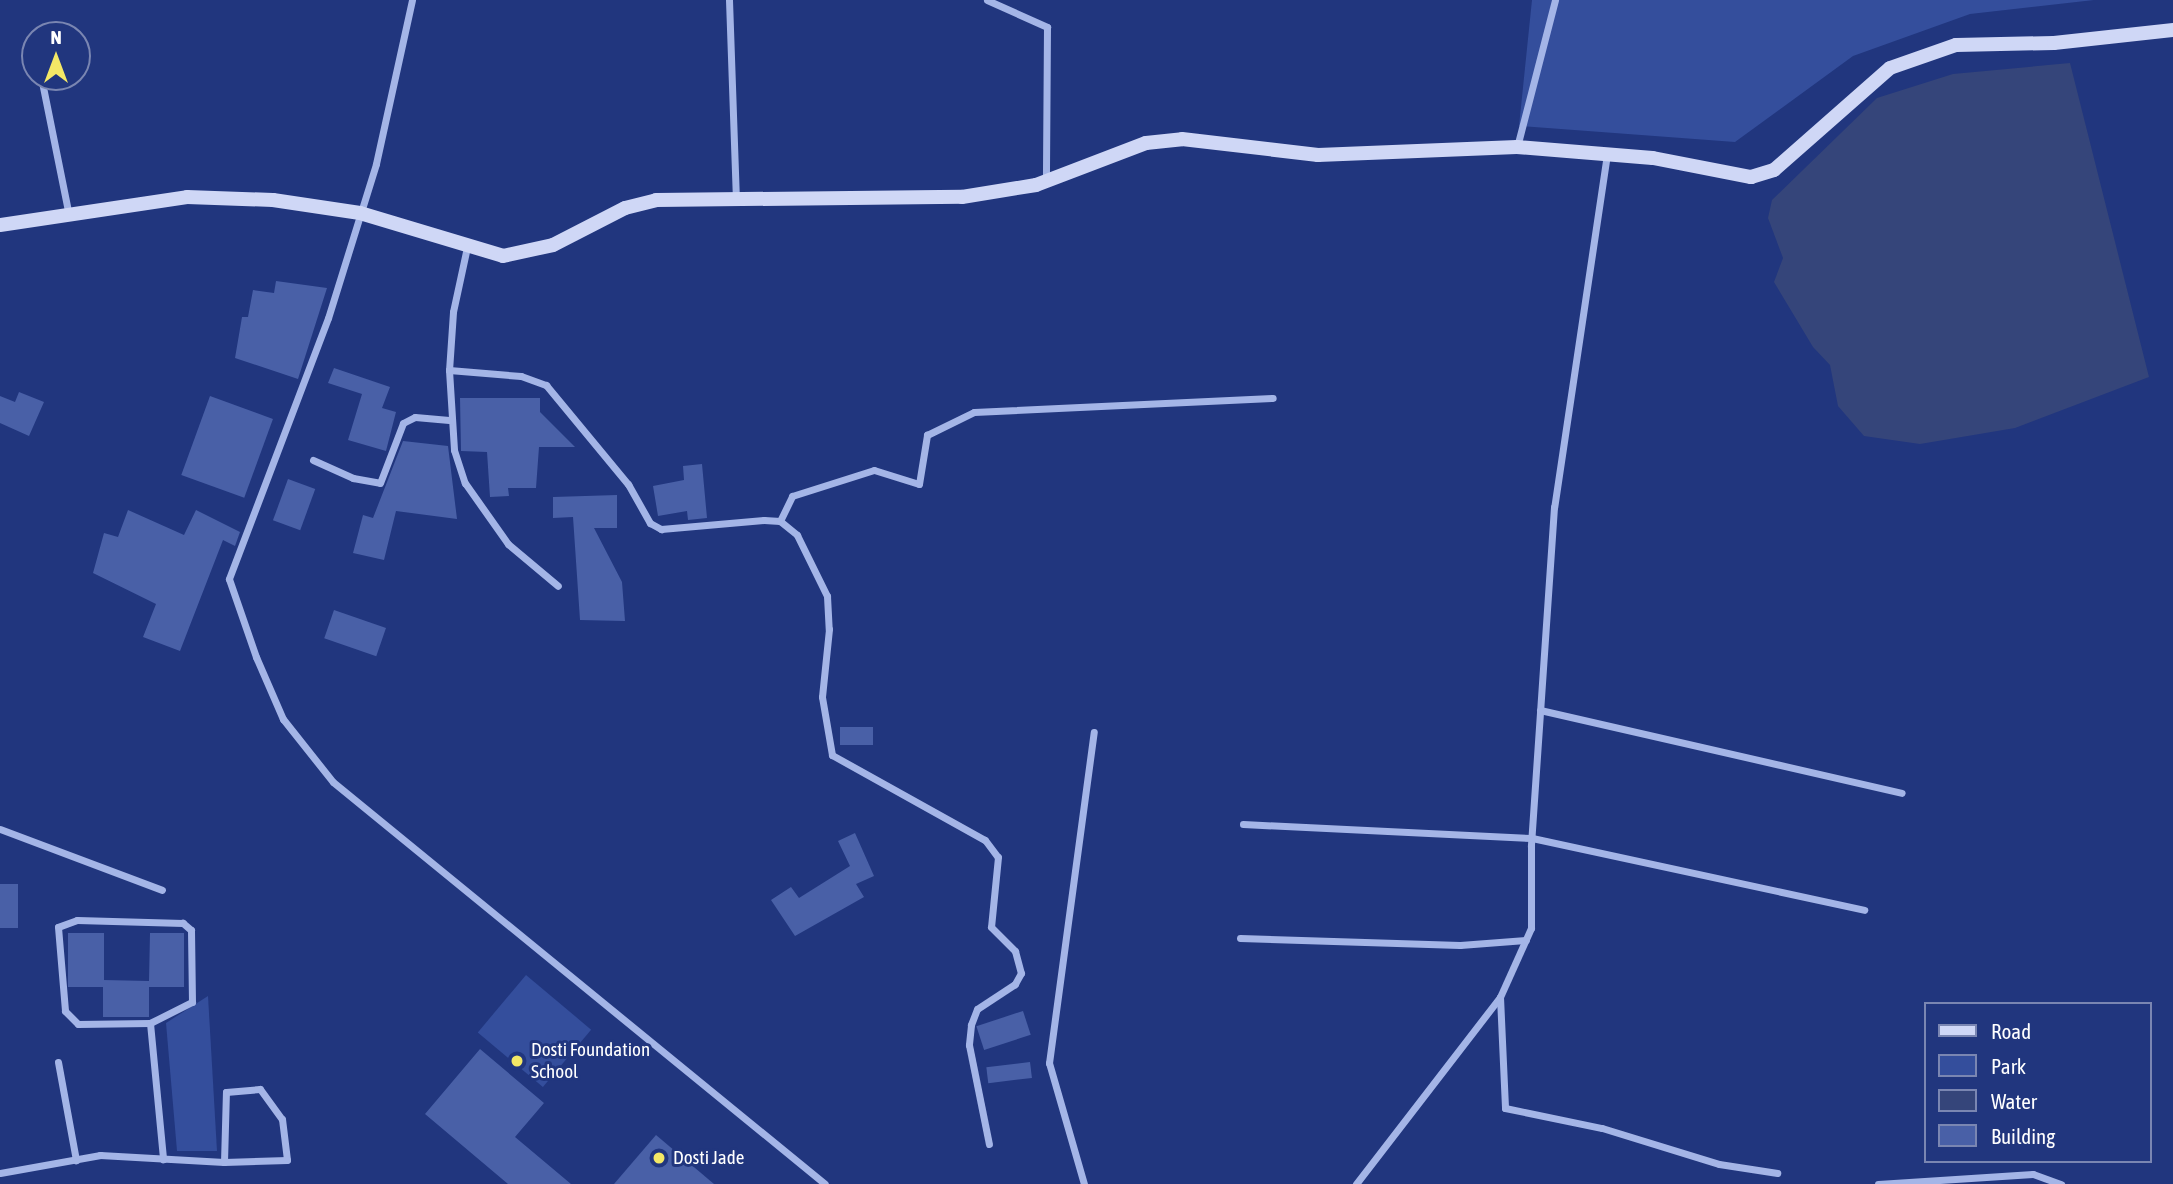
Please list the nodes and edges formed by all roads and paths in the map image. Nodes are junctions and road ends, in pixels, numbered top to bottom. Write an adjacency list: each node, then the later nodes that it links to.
1 (412, 0): 12 (street)
2 (729, 0): 10 (street)
3 (987, 0): 9 (street)
4 (1555, 0): 7 (street)
5 (2173, 30): 8 (street)
6 (44, 91): 11 (street)
7 (1517, 147): 8 (street); 9 (street)
8 (1607, 153): 21 (street)
9 (1046, 181): 10 (street)
10 (736, 196): 14 (street)
11 (68, 211): 12 (street); 13 (street)
12 (360, 213): 14 (street); 40 (street)
13 (0, 225)
14 (467, 247): 15 (street)
15 (449, 370): 17 (street); 19 (street)
16 (1273, 398): 19 (street)
17 (452, 420): 18 (street); 20 (street)
18 (313, 460)
19 (780, 521): 34 (street)
20 (558, 586)
21 (1540, 710): 23 (street); 26 (street)
22 (1094, 732): 41 (street)
23 (1902, 793)
24 (1243, 824): 26 (street)
25 (0, 829): 27 (street)
26 (1532, 838): 28 (street); 30 (street)
27 (162, 890)
28 (1864, 910)
29 (1240, 938): 30 (street)
30 (1526, 940): 31 (street)
31 (1500, 997): 39 (street); 42 (street)
32 (150, 1023): 32 (street); 35 (street)
33 (58, 1062): 36 (street)
34 (989, 1144)
35 (163, 1159): 36 (street); 37 (street)
36 (76, 1160): 38 (street)
37 (225, 1162): 37 (street)
38 (0, 1173)
39 (1777, 1173)
40 (825, 1184)
41 (1084, 1184)
42 (1356, 1184)
43 (1878, 1184): 44 (street)
44 (2061, 1184)

